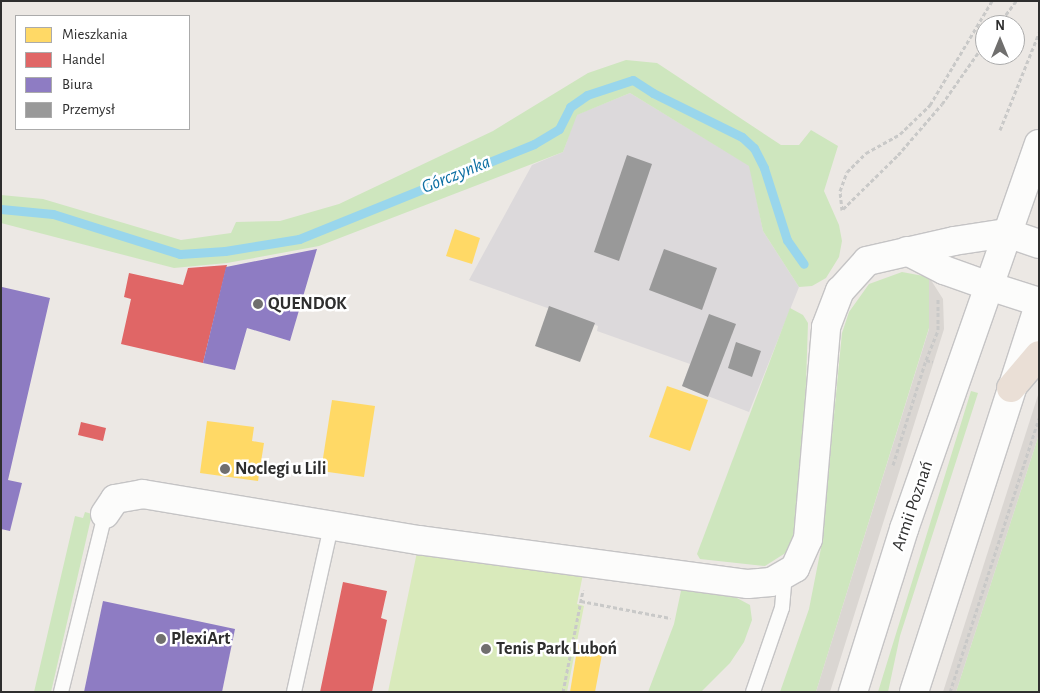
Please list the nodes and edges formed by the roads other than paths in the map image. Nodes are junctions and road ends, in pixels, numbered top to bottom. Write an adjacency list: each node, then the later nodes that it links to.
1 (1039, 144): 2 (street, Armii Poznań)
2 (1007, 233): 3 (street); 4 (street); 5 (street, Armii Poznań)
3 (1039, 244)
4 (907, 251): 5 (street); 11 (street)
5 (989, 286): 6 (street); 15 (street, Armii Poznań)
6 (1039, 304): 7 (street)
7 (1033, 349): 8 (highway)
8 (1011, 388): 16 (street)
9 (105, 514): 10 (street); 12 (lane)
10 (331, 528): 11 (street); 13 (lane)
11 (785, 576): 14 (lane)
12 (61, 692)
13 (294, 692)
14 (753, 692)
15 (853, 692)
16 (914, 692)

